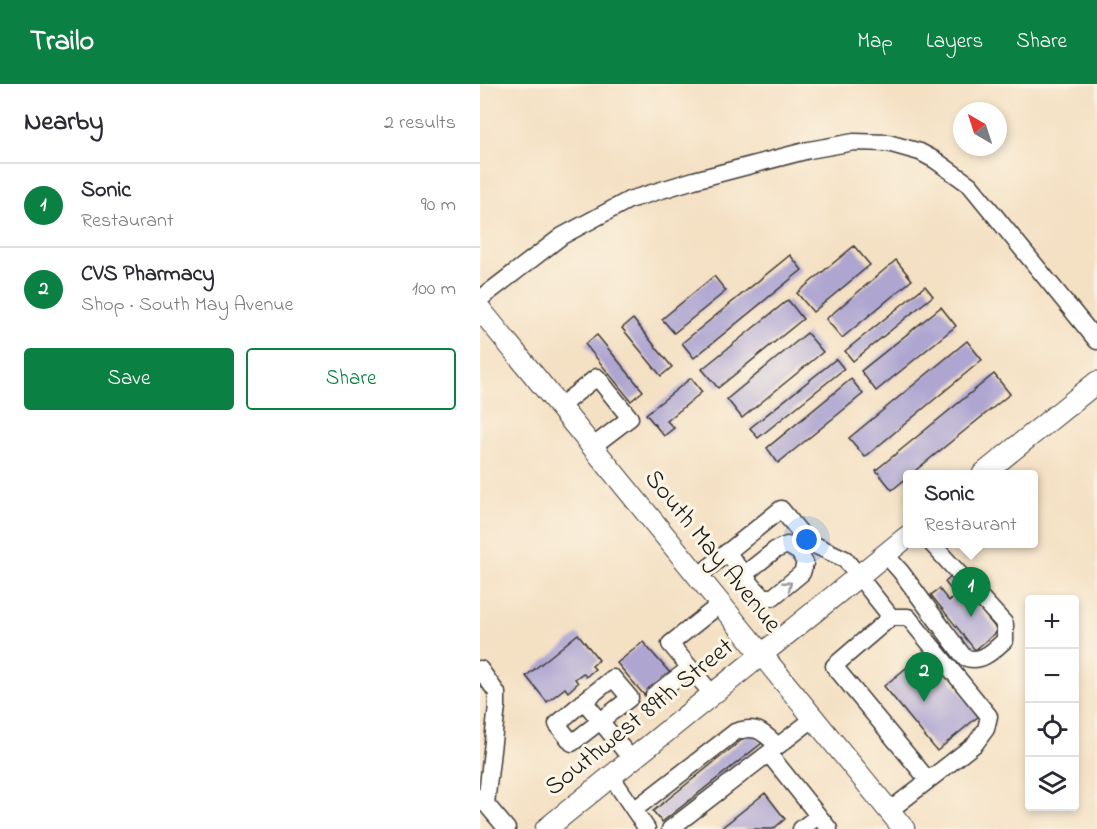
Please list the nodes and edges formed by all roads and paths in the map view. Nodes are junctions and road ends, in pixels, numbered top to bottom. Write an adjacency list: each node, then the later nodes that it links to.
1 (480, 299): 3 (street)
2 (480, 309): 5 (main road, South May Avenue)
3 (1097, 340)
4 (1097, 382): 7 (main road)
5 (559, 407): 6 (main road, South May Avenue); 6 (street)
6 (592, 447): 14 (main road, South May Avenue)
7 (989, 470)
8 (903, 540): 11 (main road, Southwest 89th Street)
9 (937, 548): 11 (street)
10 (727, 552): 12 (street); 13 (street); 14 (street)
11 (885, 555): 13 (main road, Southwest 89th Street)
12 (745, 574)
13 (859, 576): 16 (street); 17 (main road, Southwest 89th Street)
14 (697, 577): 15 (main road, South May Avenue)
15 (719, 605): 17 (main road, South May Avenue); 18 (street)
16 (891, 617): 28 (street); 28 (street)
17 (761, 656): 21 (main road, Southwest 89th Street); 23 (main road, South May Avenue)
18 (690, 668): 20 (street); 21 (street)
19 (480, 669): 29 (street)
20 (654, 695)
21 (712, 695): 26 (main road, Southwest 89th Street)
22 (584, 702): 24 (street); 24 (street); 24 (street)
23 (813, 719): 25 (street); 31 (main road, South May Avenue)
24 (600, 721): 26 (street)
25 (773, 750): 30 (street); 32 (street); 36 (street)
26 (632, 760): 27 (main road, Southwest 89th Street)
27 (612, 776): 30 (street); 34 (main road, Southwest 89th Street)
28 (928, 780): 31 (street)
29 (483, 801): 33 (street)
30 (634, 810): 35 (street)
31 (889, 811): 39 (main road, South May Avenue)
32 (818, 816): 37 (street); 38 (street)
33 (507, 829)
34 (546, 829)
35 (647, 829)
36 (670, 829)
37 (801, 829)
38 (829, 829)
39 (904, 829)

